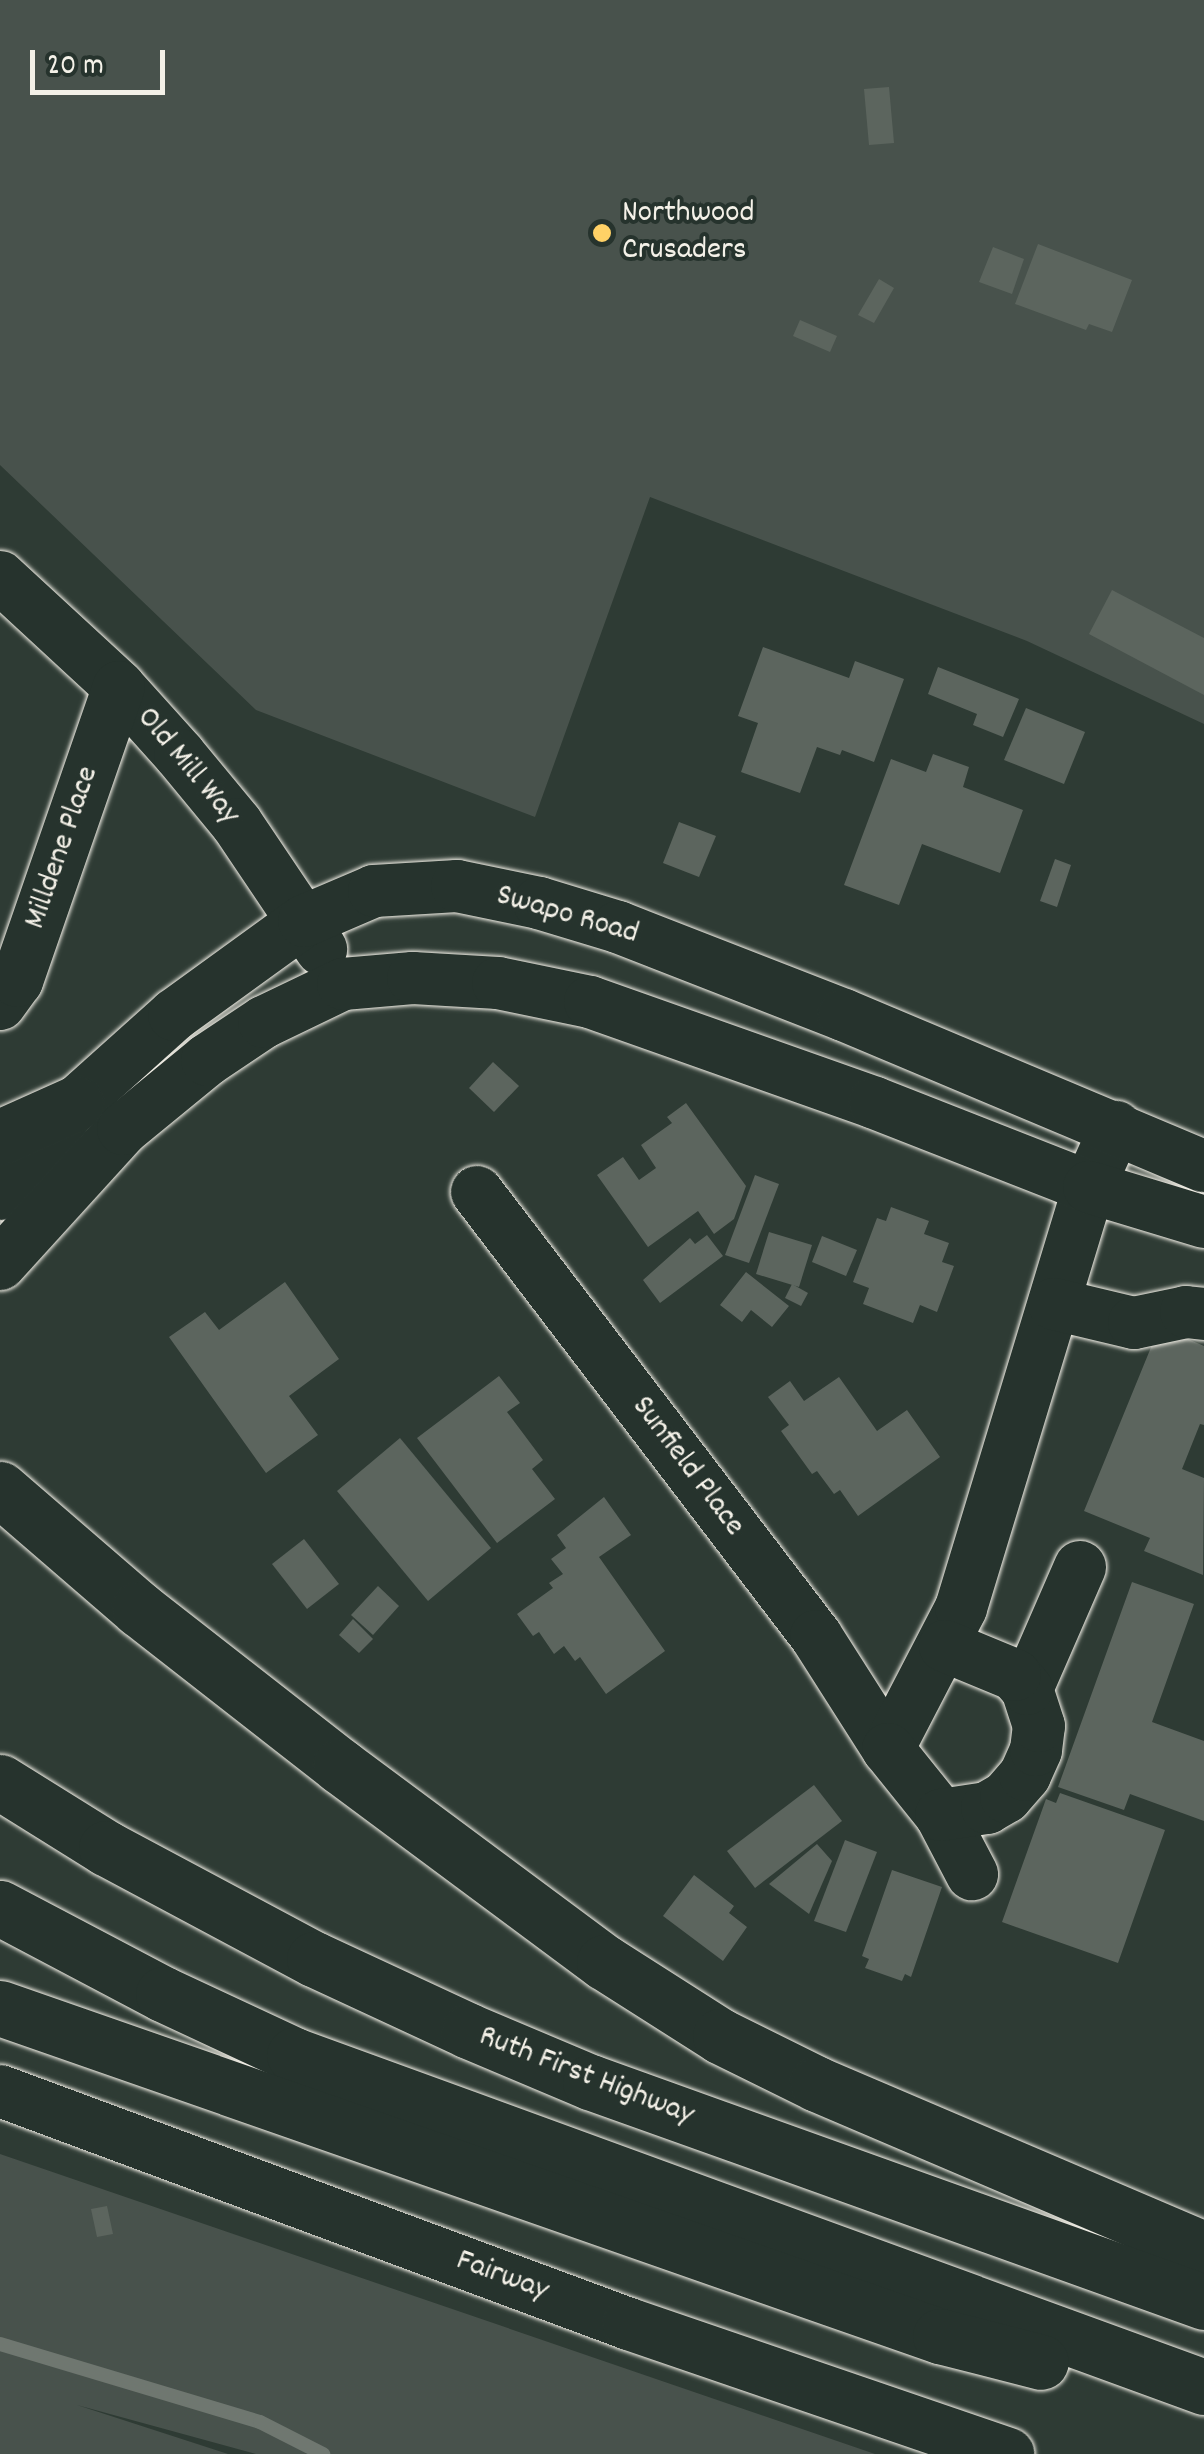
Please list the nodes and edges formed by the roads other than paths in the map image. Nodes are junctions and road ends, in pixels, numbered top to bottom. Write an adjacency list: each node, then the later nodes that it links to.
1 (0, 577): 2 (street, Old Mill Way)
2 (118, 688): 3 (street, Old Mill Way); 5 (street, Milldene Place)
3 (304, 922): 4 (street, Old Mill Way); 6 (street, Swapo Road); 7 (street, Swapo Road)
4 (343, 984): 10 (street); 14 (street)
5 (0, 1004)
6 (76, 1103): 8 (highway); 12 (street, Swapo Road)
7 (1116, 1127): 9 (street, Swapo Road); 10 (street)
8 (0, 1137)
9 (1204, 1166)
10 (1089, 1187): 13 (street); 15 (street)
11 (477, 1192): 21 (street, Sunfield Place)
12 (0, 1194)
13 (1204, 1222)
14 (0, 1264)
15 (1054, 1304): 16 (street); 19 (street)
16 (1204, 1314)
17 (0, 1489): 28 (highway)
18 (1080, 1567): 20 (street)
19 (945, 1646): 20 (street); 21 (street)
20 (1027, 1689): 23 (street)
21 (888, 1749): 23 (street, Sunfield Place)
22 (0, 1782): 29 (highway, Ruth First Highway)
23 (940, 1816): 24 (street, Sunfield Place)
24 (972, 1874)
25 (0, 1908): 30 (highway)
26 (0, 2008): 31 (highway)
27 (0, 2091): 32 (street, Fairway)
28 (1204, 2248)
29 (1204, 2302)
30 (1204, 2387)
31 (1204, 2405)
32 (1008, 2454)

